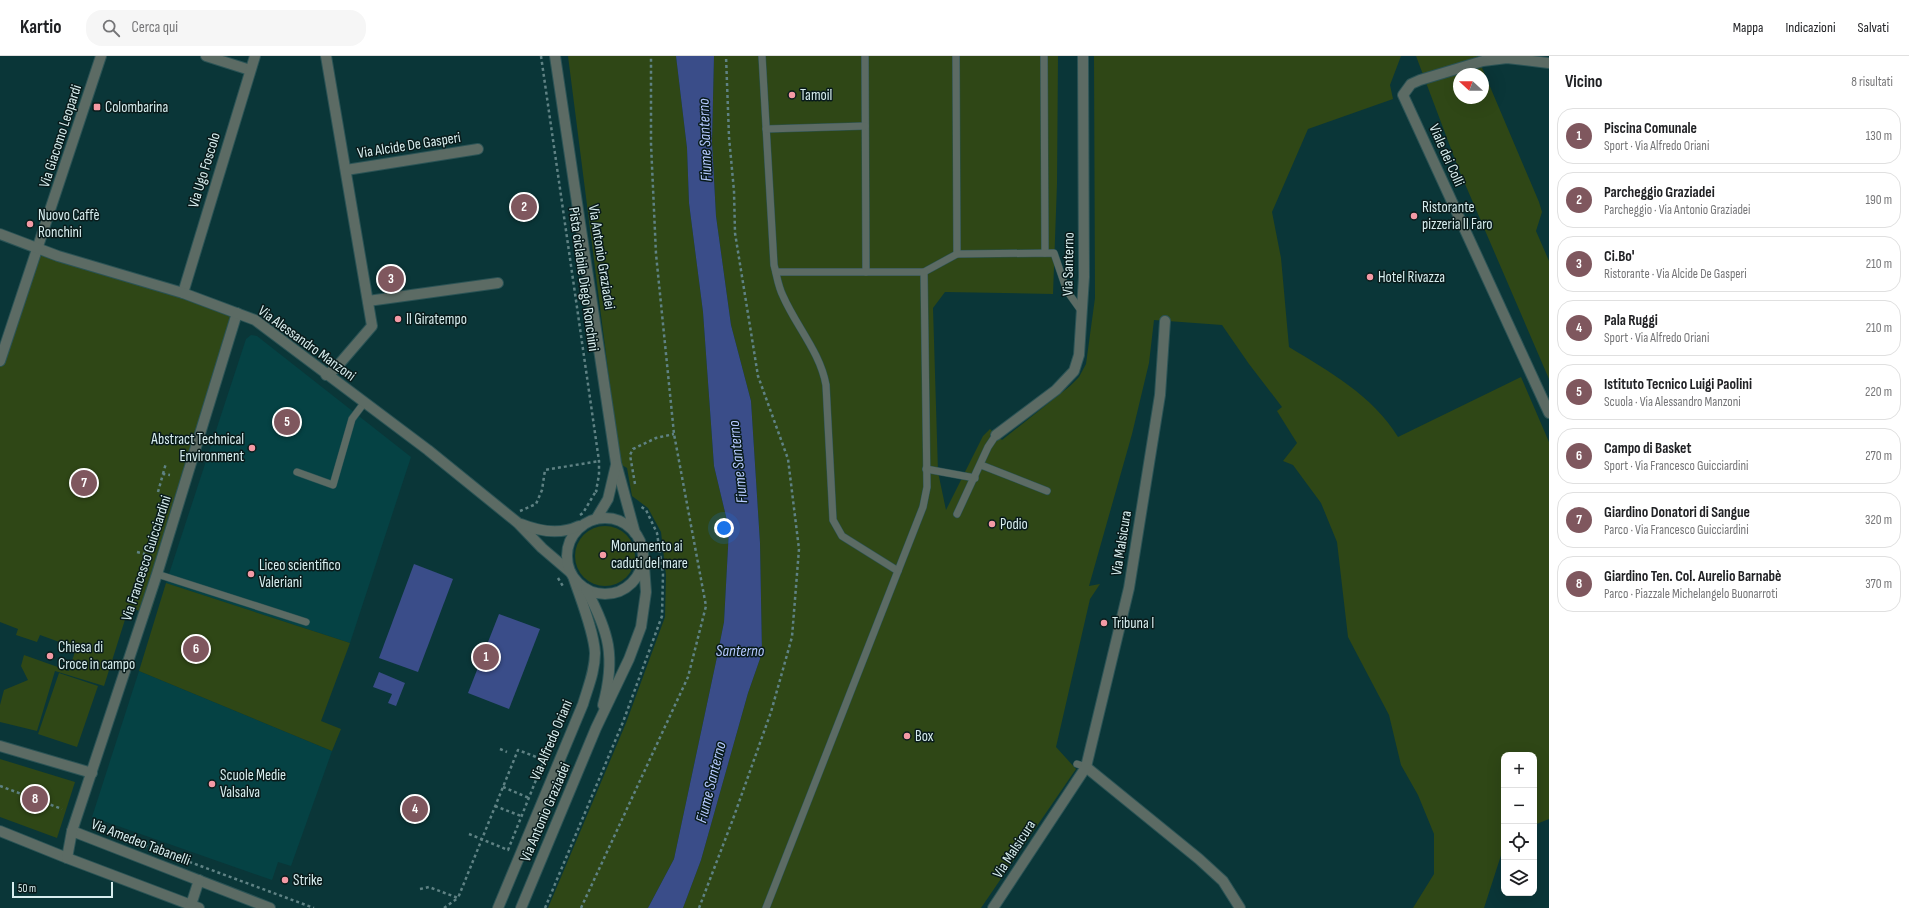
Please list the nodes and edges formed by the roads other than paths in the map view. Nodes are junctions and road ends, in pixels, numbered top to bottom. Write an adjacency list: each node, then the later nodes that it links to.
1 (102, 56): 18 (street, Via Giacomo Leopardi)
2 (206, 56): 12 (street)
3 (255, 56): 12 (street, Via Ugo Foscolo)
4 (326, 56): 16 (street, Via Alcide De Gasperi)
5 (555, 56): 35 (street, Via Antonio Graziadei)
6 (762, 56): 14 (lane)
7 (865, 56): 13 (lane)
8 (956, 56): 20 (lane)
9 (1044, 56): 19 (lane)
10 (1083, 56): 27 (street, Via Santerno)
11 (1549, 63): 33 (street, Viale dei Colli)
12 (250, 70): 25 (street, Via Ugo Foscolo)
13 (865, 126): 14 (lane); 22 (lane)
14 (766, 129): 21 (lane)
15 (478, 149): 16 (street, Via Alcide De Gasperi)
16 (346, 170): 26 (street, Via Alcide De Gasperi)
17 (0, 234): 18 (street, Via Alessandro Manzoni)
18 (37, 248): 25 (street, Via Alessandro Manzoni); 30 (street, Via Giacomo Leopardi)
19 (1045, 253): 20 (lane); 27 (lane)
20 (957, 254): 23 (lane)
21 (776, 272): 22 (lane); 47 (lane)
22 (866, 272): 23 (lane)
23 (924, 272): 37 (lane)
24 (498, 283): 26 (street)
25 (183, 293): 28 (street, Via Alessandro Manzoni)
26 (368, 301): 31 (street, Via Alcide De Gasperi)
27 (1082, 312): 34 (street, Via Santerno)
28 (237, 313): 31 (street, Via Alessandro Manzoni); 48 (street, Via Francesco Guicciardini)
29 (1165, 321): 54 (street, Via Malsicura)
30 (0, 361)
31 (326, 375): 32 (street, Via Alessandro Manzoni)
32 (364, 403): 38 (lane); 42 (street, Via Alessandro Manzoni)
33 (1549, 413)
34 (996, 435): 36 (lane)
35 (616, 463): 43 (street, Via Antonio Graziadei); 45 (street, Via Antonio Graziadei)
36 (981, 466): 39 (lane); 40 (lane)
37 (926, 468): 39 (lane); 47 (lane)
38 (297, 472)
39 (975, 478): 41 (lane)
40 (1047, 491)
41 (957, 514)
42 (520, 519): 44 (street, Via Alessandro Manzoni); 49 (street, Via Alessandro Manzoni)
43 (596, 519): 44 (street); 45 (street)
44 (580, 521): 49 (street)
45 (635, 533): 46 (street)
46 (643, 552): 50 (street); 52 (street, Via Antonio Graziadei)
47 (898, 571): 64 (lane)
48 (157, 574): 51 (lane); 55 (street, Via Francesco Guicciardini)
49 (572, 575): 50 (street); 62 (street, Via Alfredo Oriani)
50 (586, 589): 52 (street, Via Antonio Graziadei)
51 (306, 622)
52 (596, 728): 63 (street, Via Antonio Graziadei)
53 (0, 746): 55 (street)
54 (1082, 766): 65 (street, Via Malsicura); 66 (street)
55 (92, 773): 57 (street, Via Francesco Guicciardini)
56 (0, 831): 58 (street, Via Amedeo Tabanelli)
57 (72, 831): 58 (street, Via Francesco Guicciardini); 59 (street, Via Amedeo Tabanelli)
58 (66, 858): 60 (street, Via Amedeo Tabanelli)
59 (199, 880): 60 (street, Via Amedeo Tabanelli); 61 (street, Via Amedeo Tabanelli)
60 (193, 907)
61 (270, 908)
62 (498, 908)
63 (521, 908)
64 (766, 908)
65 (993, 908)
66 (1240, 908)

